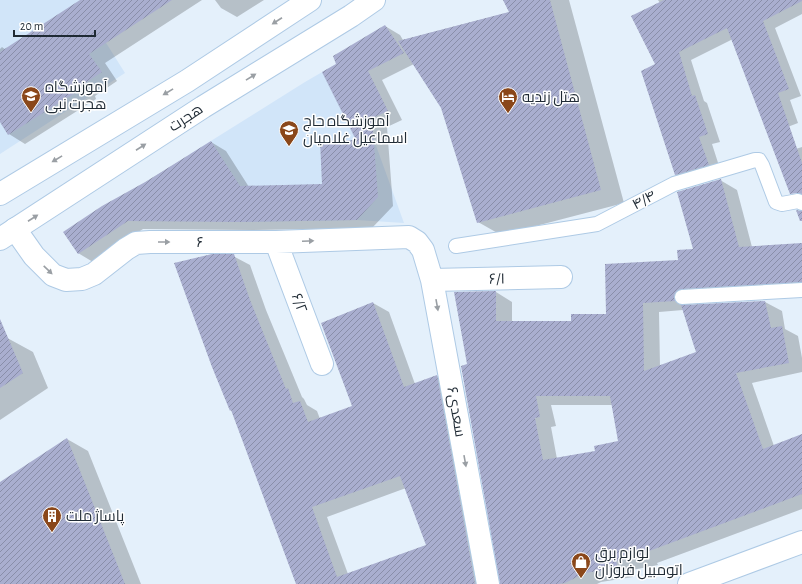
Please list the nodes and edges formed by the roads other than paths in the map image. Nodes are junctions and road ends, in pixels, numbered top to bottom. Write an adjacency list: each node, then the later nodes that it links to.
1 (310, 0): 3 (street, هجرت, one-way to 3)
2 (374, 0): 5 (street, هجرت, one-way to 2)
3 (0, 194)
4 (802, 203): 8 (lane, ۴/۴)
5 (7, 234): 6 (street, ۶, one-way to 6)
6 (276, 242): 7 (street, ۶, one-way to 7); 13 (street, ۶/۲)
7 (417, 242): 10 (street, سعدی۶)
8 (456, 246)
9 (561, 277): 10 (street, ۶/۱)
10 (432, 280): 15 (street, سعدی۶, one-way to 15)
11 (802, 290): 12 (lane)
12 (682, 297)
13 (322, 364)
14 (802, 542): 16 (street)
15 (488, 584)
16 (690, 584)

